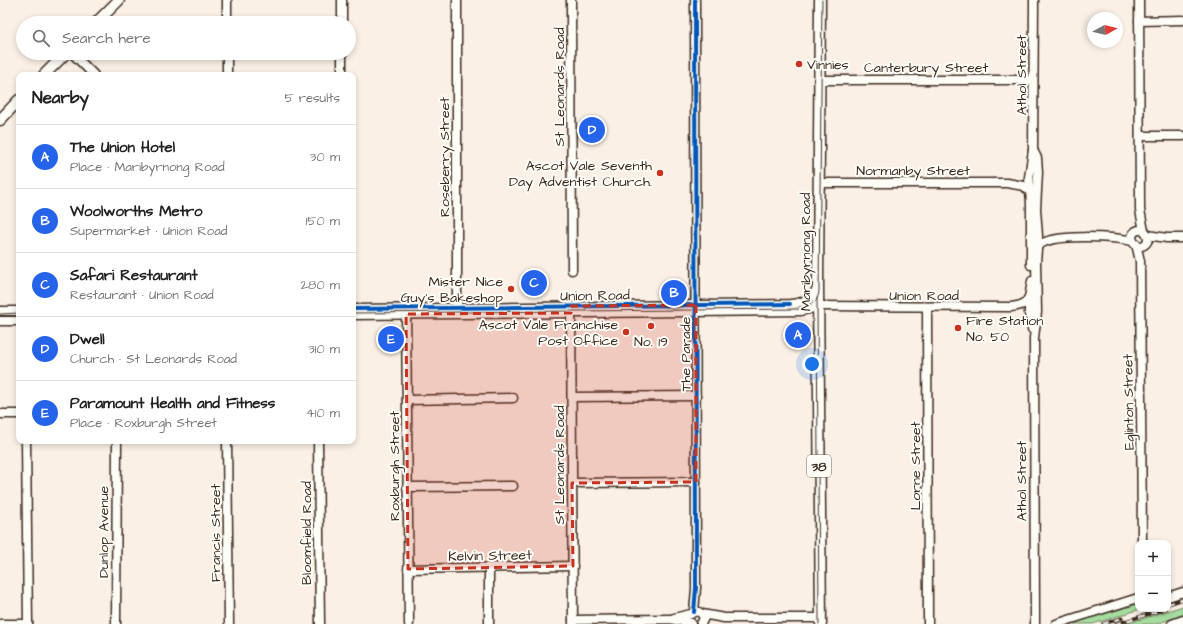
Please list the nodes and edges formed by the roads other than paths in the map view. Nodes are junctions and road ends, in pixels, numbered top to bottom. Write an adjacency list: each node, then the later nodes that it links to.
1 (227, 0): 11 (street)
2 (342, 0): 12 (street)
3 (457, 0): 56 (street, Roseberry Street)
4 (571, 0): 42 (street, St Leonards Road)
5 (695, 0): 49 (street, The Parade)
6 (820, 0): 23 (main road, Maribyrnong Road / 38)
7 (1034, 0): 24 (street, Athol Street)
8 (1139, 0): 14 (street, Eglinton Street)
9 (116, 1): 10 (main road)
10 (102, 16)
11 (227, 16)
12 (342, 16)
13 (1183, 20): 14 (street)
14 (1139, 21): 27 (street, Eglinton Street)
15 (59, 60): 19 (main road)
16 (79, 60): 20 (street)
17 (227, 60): 21 (street)
18 (342, 60): 22 (street)
19 (47, 72)
20 (91, 72)
21 (227, 72)
22 (342, 72)
23 (820, 80): 24 (street, Canterbury Street); 32 (main road, Maribyrnong Road / 38)
24 (1033, 80): 29 (street, Athol Street)
25 (16, 103): 26 (main road)
26 (1, 117)
27 (1140, 136): 28 (street); 39 (street, Eglinton Street)
28 (1183, 136)
29 (1034, 150): 30 (street, Athol Street); 31 (street, Athol Street)
30 (1028, 175): 31 (street, Normanby Street); 33 (street, Normanby Street); 35 (street, Athol Street)
31 (1038, 175): 34 (street, Athol Street)
32 (819, 183): 33 (street, Normanby Street); 43 (main road, Maribyrnong Road / 38)
33 (1007, 183): 35 (street, Normanby Street)
34 (1037, 185): 35 (street); 36 (street, Athol Street)
35 (1028, 189): 37 (street, Athol Street)
36 (1037, 226): 38 (street); 41 (street, Athol Street)
37 (1030, 234): 41 (street); 44 (street, Athol Street)
38 (1056, 238): 39 (street); 41 (street)
39 (1140, 238): 40 (street); 77 (street, Eglinton Street)
40 (1183, 238)
41 (1039, 244): 44 (street, Athol Street)
42 (572, 270)
43 (818, 283): 45 (street, Union Road); 46 (main road, Maribyrnong Road / 38)
44 (1030, 301): 48 (street, Union Road); 57 (street, Athol Street)
45 (790, 304): 46 (street, Union Road); 49 (street, Union Road)
46 (815, 307): 47 (street, Union Road); 52 (street, Union Road); 59 (main road, Maribyrnong Road / 38)
47 (927, 307): 48 (street, Union Road); 97 (street, Lorne Street)
48 (1005, 307): 57 (street, Union Road)
49 (696, 308): 51 (street, Union Road); 52 (street, Union Road); 63 (street, The Parade)
50 (356, 309): 55 (street, Union Road)
51 (571, 309): 56 (street, Union Road); 64 (street, St Leonards Road)
52 (802, 310): 59 (street, Union Road)
53 (0, 311): 54 (street)
54 (16, 311)
55 (406, 311): 56 (street, Union Road); 58 (street, Union Road); 66 (street, Roxburgh Street)
56 (457, 311)
57 (1030, 313): 62 (street, Athol Street); 62 (street, Athol Street)
58 (356, 315)
59 (818, 318): 87 (main road, Maribyrnong Road / 38)
60 (16, 321): 61 (street)
61 (0, 322)
62 (1034, 338): 98 (street, Athol Street)
63 (696, 396): 64 (street); 73 (street, The Parade)
64 (572, 397): 74 (street, St Leonards Road)
65 (513, 398): 66 (street)
66 (407, 400): 76 (street, Roxburgh Street)
67 (0, 414): 68 (street)
68 (16, 414)
69 (26, 444): 91 (street)
70 (117, 444): 92 (street, Dunlop Avenue)
71 (227, 444): 93 (street, Francis Street)
72 (318, 444): 94 (street, Bloomfield Road)
73 (696, 482): 74 (street); 84 (street, The Parade)
74 (572, 483): 78 (street, St Leonards Road)
75 (513, 486): 76 (street)
76 (407, 487): 80 (street, Roxburgh Street)
77 (1142, 540)
78 (573, 566): 79 (street, Kelvin Street); 88 (street, St Leonards Road)
79 (489, 568): 80 (street, Kelvin Street); 96 (street)
80 (408, 570): 95 (street, Roxburgh Street)
81 (1183, 592): 82 (street)
82 (1171, 596)
83 (1135, 599): 99 (street)
84 (698, 616): 85 (street); 87 (street); 89 (street, The Parade)
85 (670, 619): 88 (street); 89 (street)
86 (1183, 620): 100 (street)
87 (821, 621)
88 (573, 622)
89 (692, 623)
90 (0, 624): 91 (street)
91 (28, 624)
92 (116, 624)
93 (228, 624)
94 (320, 624)
95 (409, 624)
96 (489, 624)
97 (928, 624)
98 (1035, 624)
99 (1056, 624)
100 (1172, 624)

